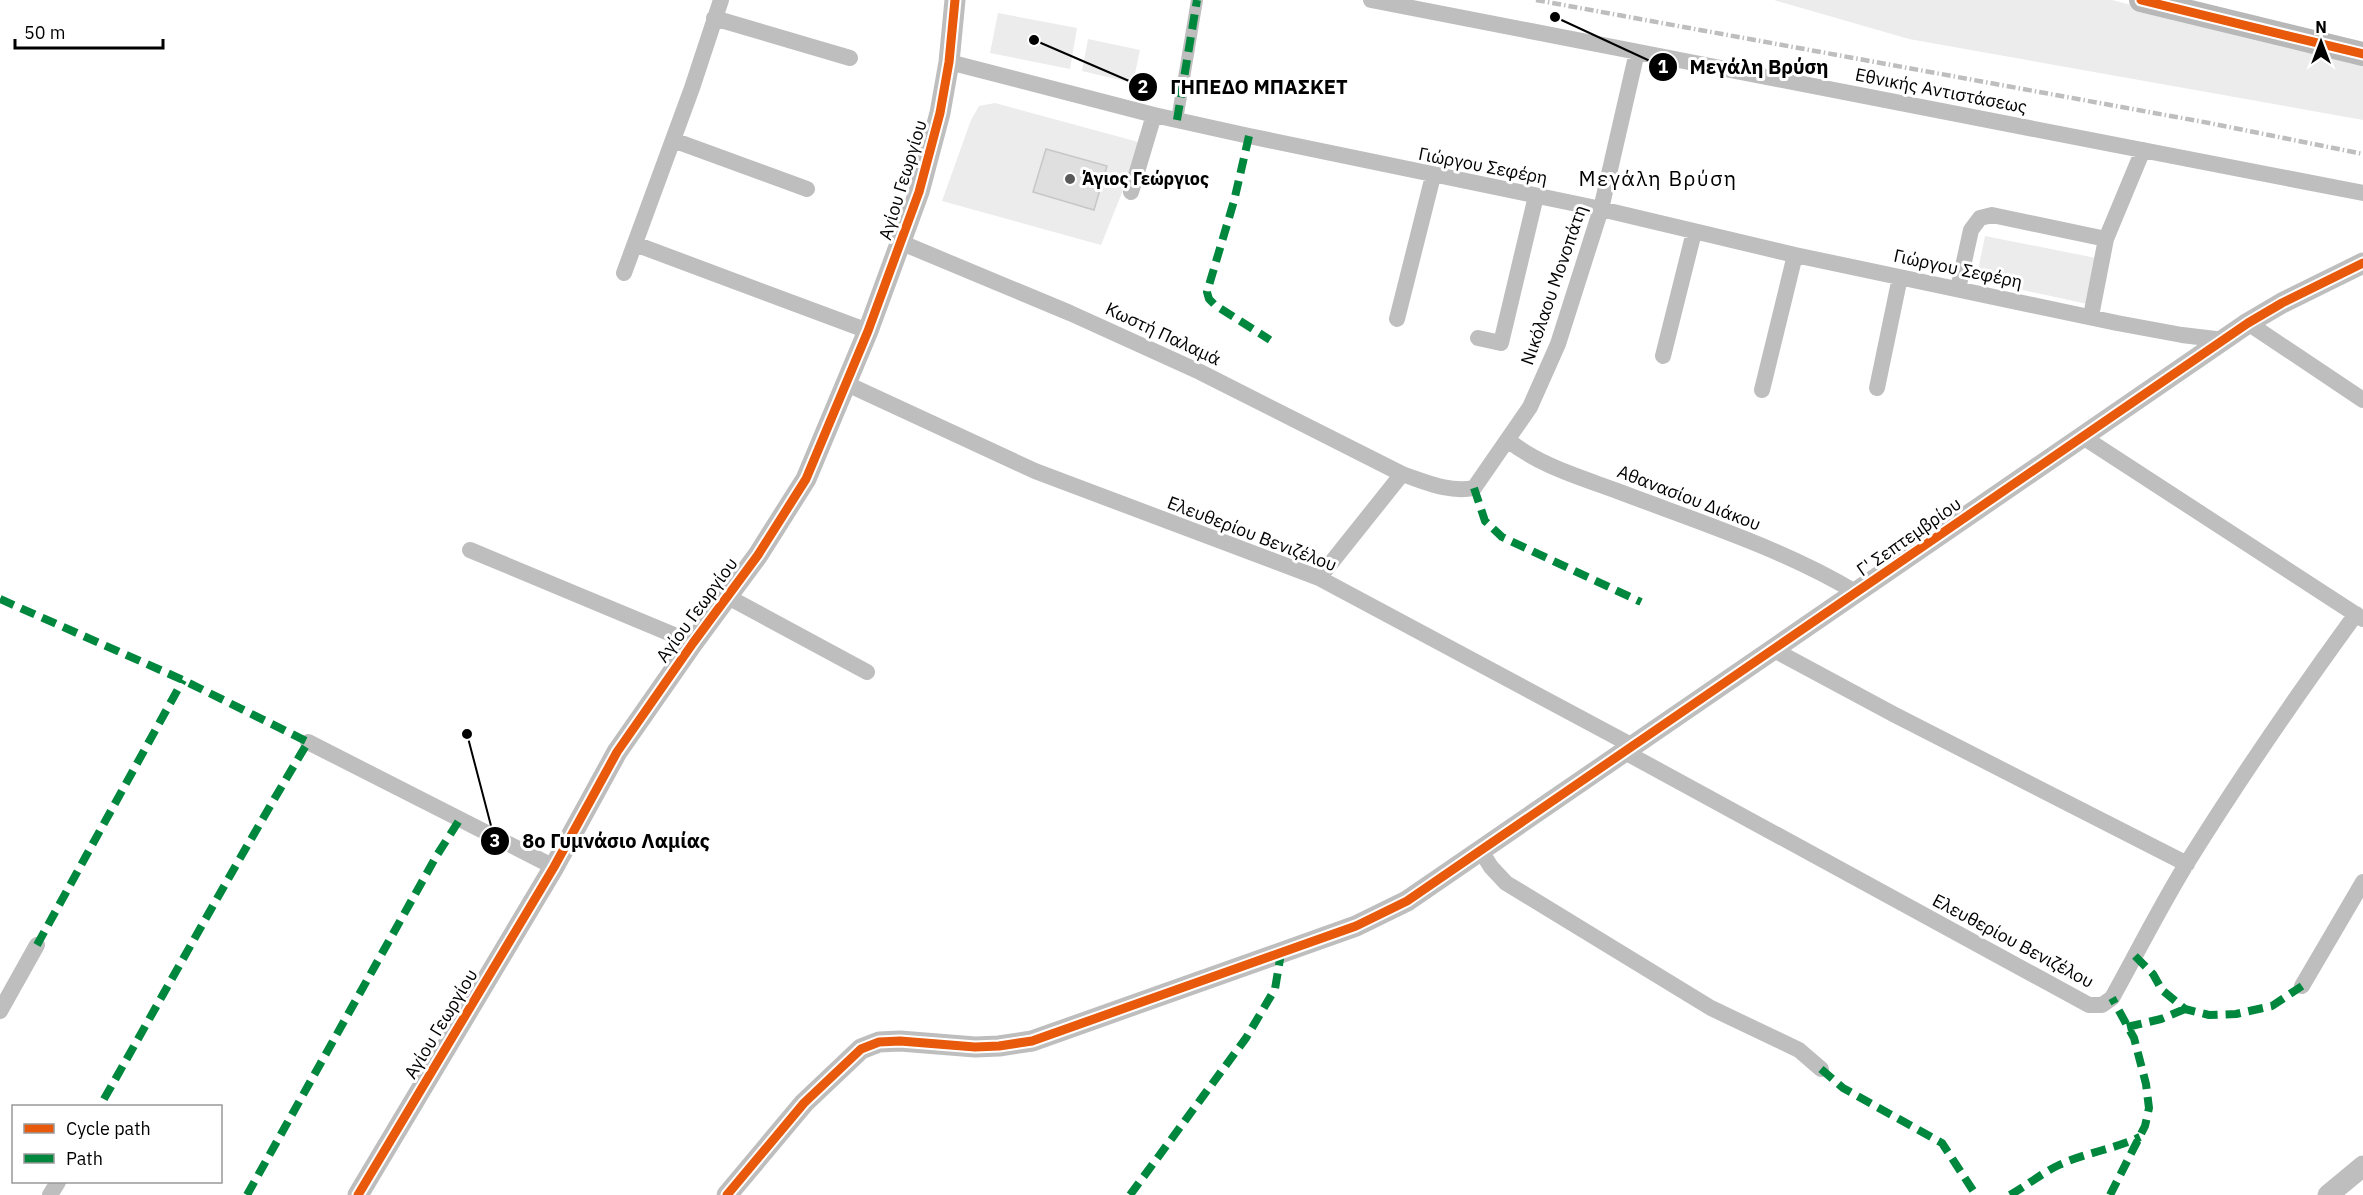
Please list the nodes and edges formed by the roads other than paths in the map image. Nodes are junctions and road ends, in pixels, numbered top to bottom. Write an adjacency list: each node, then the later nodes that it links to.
1 (721, 0): 6 (street)
2 (956, 0): 10 (street, Αγίου Γεωργίου)
3 (1197, 0): 12 (street)
4 (1371, 0): 7 (street, Εθνικής Αντιστάσεως)
5 (2141, 0): 8 (main road)
6 (714, 18): 9 (street); 13 (street)
7 (1637, 52): 14 (street, Εθνικής Αντιστάσεως); 20 (street, Νικόλαου Μονοπάτη)
8 (2363, 54)
9 (850, 58)
10 (949, 62): 11 (street, Γιώργου Σεφέρη); 23 (street, Αγίου Γεωργίου)
11 (1154, 115): 12 (street, Γιώργου Σεφέρη); 17 (street)
12 (1177, 120): 15 (street, Γιώργου Σεφέρη)
13 (673, 140): 16 (street); 24 (street)
14 (2143, 150): 18 (street, Εθνικής Αντιστάσεως); 22 (street)
15 (1433, 176): 19 (street, Γιώργου Σεφέρη); 31 (street)
16 (807, 189)
17 (1131, 192)
18 (2363, 193)
19 (1536, 196): 20 (street, Γιώργου Σεφέρη); 34 (street)
20 (1601, 209): 21 (street, Γιώργου Σεφέρη); 42 (street, Νικόλαου Μονοπάτη)
21 (1694, 232): 25 (street, Γιώργου Σεφέρη); 36 (street)
22 (2106, 239): 29 (street); 30 (street)
23 (902, 243): 33 (street, Αγίου Γεωργίου); 43 (street, Κωστή Παλαμά)
24 (635, 244): 27 (street); 33 (street)
25 (1796, 255): 28 (street, Γιώργου Σεφέρη); 39 (street)
26 (2363, 263): 32 (street, Γ' Σεπτεμβρίου)
27 (624, 273)
28 (1900, 277): 29 (street, Γιώργου Σεφέρη); 38 (street)
29 (1958, 289): 30 (street, Γιώργου Σεφέρη)
30 (2091, 316): 35 (street, Γιώργου Σεφέρη)
31 (1397, 318)
32 (2248, 323): 35 (street, Γ' Σεπτεμβρίου); 40 (street)
33 (868, 331): 37 (street, Αγίου Γεωργίου)
34 (1478, 338)
35 (2224, 340): 41 (street, Γ' Σεπτεμβρίου)
36 (1663, 356)
37 (847, 384): 45 (street, Ελευθερίου Βενιζέλου); 47 (street, Αγίου Γεωργίου)
38 (1877, 388)
39 (1762, 390)
40 (2363, 399)
41 (2083, 437): 46 (street, Γ' Σεπτεμβρίου); 48 (street)
42 (1508, 440): 43 (street, Νικόλαου Μονοπάτη); 46 (street, Αθανασίου Διάκου)
43 (1402, 474): 45 (street)
44 (470, 550): 49 (street)
45 (1319, 578): 53 (street, Ελευθερίου Βενιζέλου)
46 (1857, 593): 50 (street, Γ' Σεπτεμβρίου)
47 (728, 597): 49 (street, Αγίου Γεωργίου); 51 (street)
48 (2359, 617): 55 (street, Ελευθερίου Βενιζέλου)
49 (693, 643): 56 (street, Αγίου Γεωργίου)
50 (1774, 650): 53 (street, Γ' Σεπτεμβρίου); 55 (street)
51 (867, 672)
52 (308, 742): 56 (street)
53 (1627, 748): 54 (street, Γ' Σεπτεμβρίου); 55 (street, Ελευθερίου Βενιζέλου)
54 (1481, 851): 61 (street); 64 (street, Γ' Σεπτεμβρίου)
55 (2187, 864)
56 (554, 867): 63 (street, Αγίου Γεωργίου)
57 (2363, 882): 59 (street)
58 (36, 945): 60 (street)
59 (2302, 986)
60 (0, 1011)
61 (1821, 1069)
62 (2363, 1167): 65 (street)
63 (358, 1195)
64 (727, 1195)
65 (2328, 1195)

